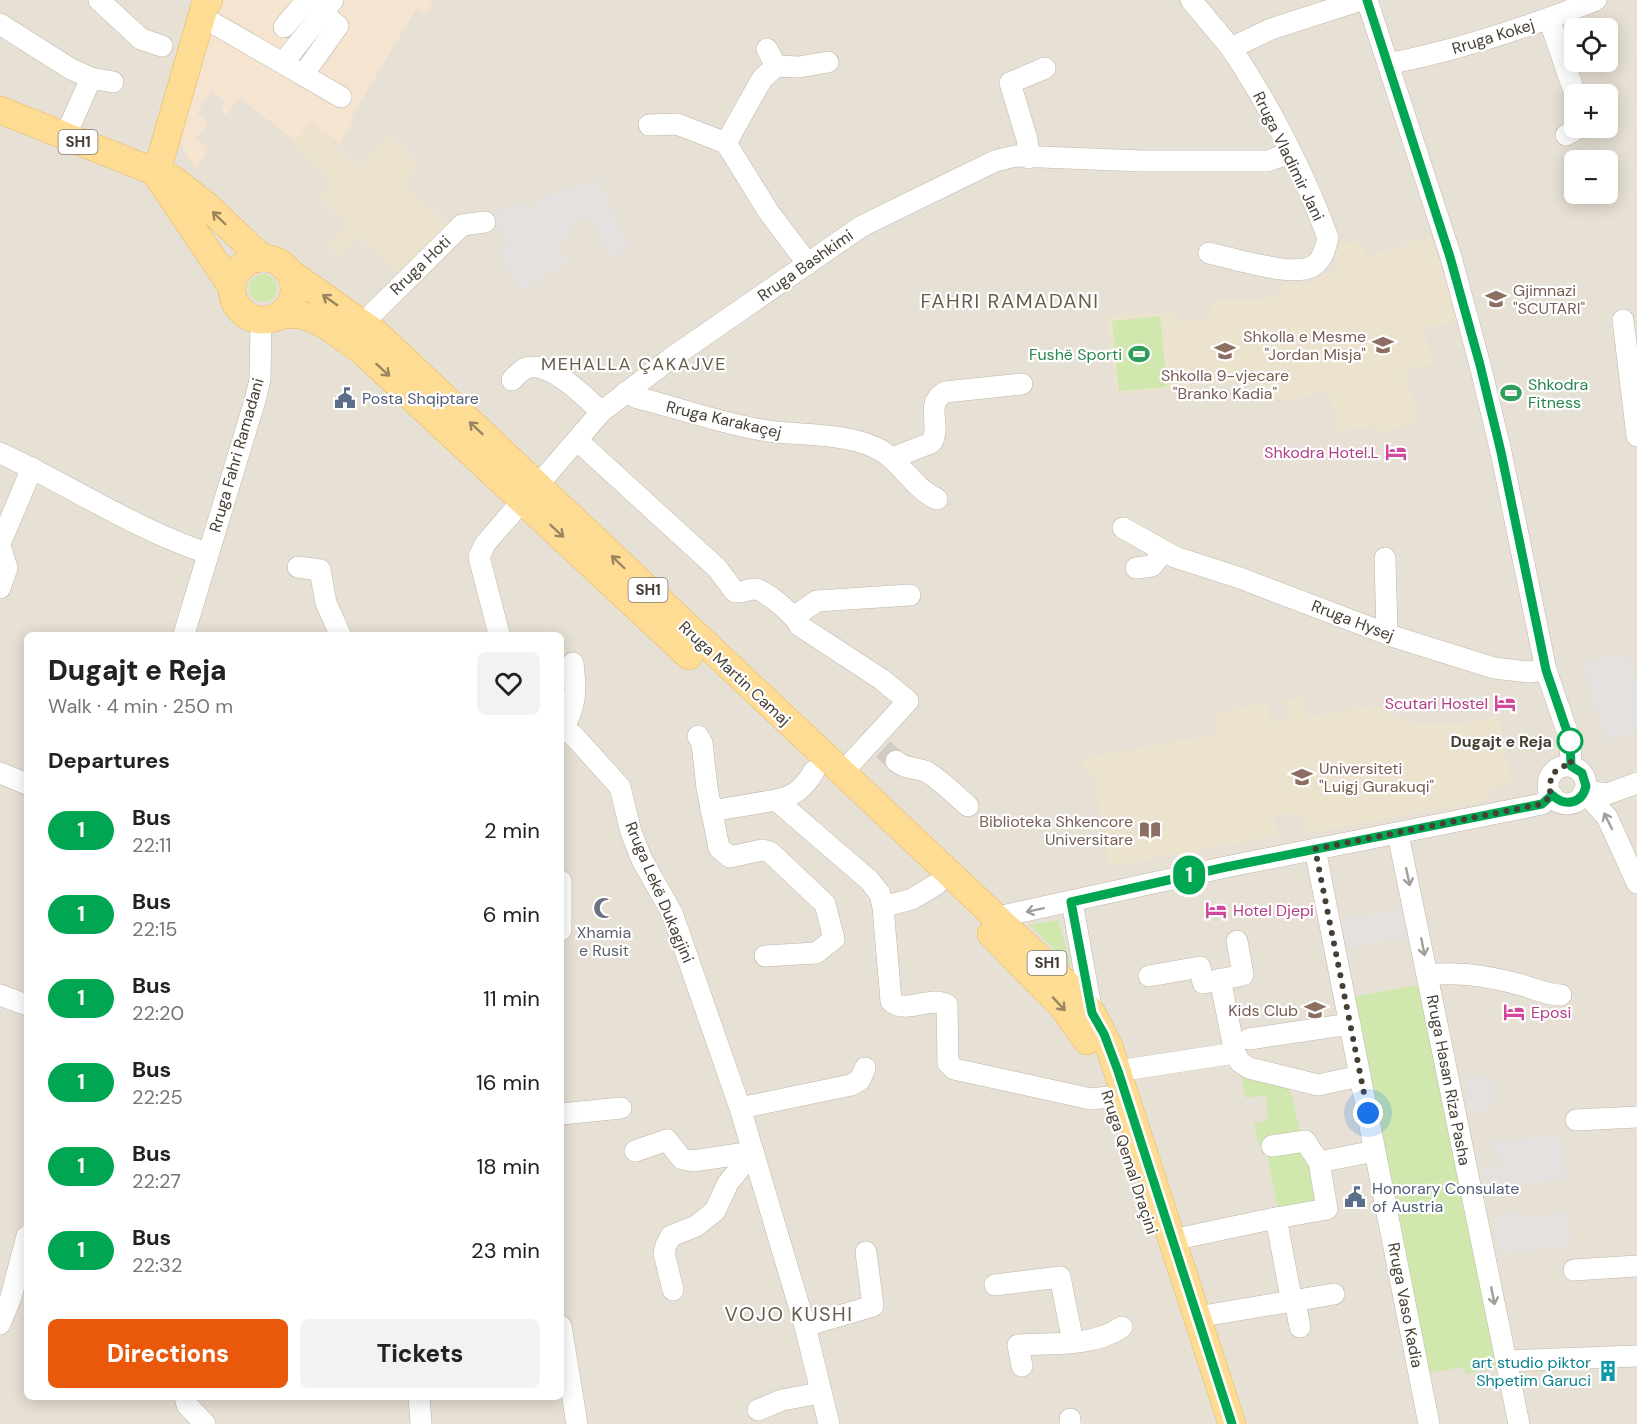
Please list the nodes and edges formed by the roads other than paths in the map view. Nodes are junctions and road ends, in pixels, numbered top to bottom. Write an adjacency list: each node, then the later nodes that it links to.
1 (99, 0): 11 (street)
2 (1191, 0): 12 (street, Rruga Vladimir Jani)
3 (1361, 0): 12 (street)
4 (1367, 0): 15 (street)
5 (1596, 0): 8 (street, Rruga Kokej)
6 (318, 3): 10 (street); 14 (street); 17 (street)
7 (202, 5): 14 (street); 28 (main road)
8 (1548, 19): 15 (street, Rruga Kokej); 20 (street)
9 (0, 24): 18 (street)
10 (284, 27)
11 (162, 46)
12 (1231, 48): 26 (street, Rruga Vladimir Jani)
13 (828, 62): 25 (street)
14 (283, 63): 17 (street)
15 (1388, 64): 64 (street)
16 (1045, 68): 27 (street)
17 (303, 75): 21 (street)
18 (91, 78): 19 (street); 24 (street)
19 (113, 82)
20 (1571, 84)
21 (341, 97)
22 (0, 110): 24 (main road, SH1)
23 (649, 125): 25 (street)
24 (65, 136): 28 (main road, SH1)
25 (726, 143): 32 (street)
26 (1290, 153): 27 (street, Rruga Bashkimi); 30 (street, Rruga Vladimir Jani)
27 (1029, 158): 32 (street, Rruga Bashkimi)
28 (156, 174): 31 (main road, SH1, one-way to 28); 34 (main road)
29 (485, 222): 37 (street, Rruga Hoti)
30 (1209, 253)
31 (262, 258): 33 (main road); 34 (main road)
32 (808, 264): 40 (street, Rruga Bashkimi)
33 (290, 272): 35 (main road); 37 (main road, Rruga Martin Camaj / SH1, one-way to 33)
34 (232, 287): 35 (main road)
35 (271, 318): 47 (main road, Rruga Martin Camaj / SH1, one-way to 47); 52 (street, Rruga Fahri Ramadani)
36 (1623, 320): 42 (street)
37 (363, 323): 47 (main road, Rruga Martin Camaj / SH1, one-way to 37)
38 (512, 380): 41 (street)
39 (1022, 384): 45 (street)
40 (626, 392): 41 (street, Rruga Bashkimi); 45 (street, Rruga Karakaçej)
41 (601, 412): 43 (street, Rruga Bashkimi)
42 (1637, 436)
43 (578, 441): 47 (street, Rruga Bashkimi); 58 (street)
44 (0, 453): 46 (street, Rruga Fahri Ramadani)
45 (892, 458): 48 (street, Rruga Karakaçej)
46 (32, 468): 50 (street); 52 (street, Rruga Fahri Ramadani)
47 (530, 493): 61 (street, Rruga Bashkimi); 70 (main road, Rruga Martin Camaj / SH1, one-way to 70); 72 (main road, Rruga Martin Camaj / SH1, one-way to 47)
48 (937, 499)
49 (1123, 528): 51 (street, Rruga Hysej)
50 (0, 545): 56 (street)
51 (1164, 552): 55 (street); 62 (street, Rruga Hysej)
52 (207, 553): 59 (street, Rruga Fahri Ramadani)
53 (1385, 558): 62 (street)
54 (298, 567): 60 (street)
55 (1136, 568)
56 (0, 588)
57 (910, 596): 58 (street)
58 (795, 616): 68 (street)
59 (185, 632)
60 (339, 632)
61 (498, 632)
62 (1387, 632): 64 (street, Rruga Hysej)
63 (573, 663): 65 (street, Rruga Lekë Dukagjini)
64 (1546, 670): 69 (street)
65 (564, 724)
66 (564, 730): 105 (street, Rruga Lekë Dukagjini)
67 (698, 736): 79 (street)
68 (884, 751): 72 (street); 78 (street)
69 (1571, 766): 75 (street); 76 (street)
70 (814, 771): 77 (street); 83 (main road, Rruga Martin Camaj / SH1)
71 (0, 773): 73 (street)
72 (842, 773): 86 (main road, Rruga Martin Camaj / SH1)
73 (24, 783)
74 (1637, 783): 75 (street)
75 (1585, 792): 76 (street); 82 (street, one-way to 75)
76 (1552, 795): 80 (street)
77 (776, 800): 79 (street); 85 (street)
78 (968, 806)
79 (711, 811): 88 (street)
80 (1398, 834): 81 (street); 89 (street, Rruga Hasan Riza Pasha, one-way to 89)
81 (1315, 849): 84 (street); 96 (street, Rruga Vaso Kadia)
82 (1637, 883)
83 (936, 884): 85 (street); 86 (main road, Rruga Martin Camaj / SH1)
84 (1071, 902): 86 (street, one-way to 86); 95 (street, Rruga Qemal Draçini)
85 (883, 907): 103 (street)
86 (994, 925): 95 (main road, Rruga Martin Camaj / SH1); 103 (main road, Rruga Qemal Draçini / SH1, one-way to 103)
87 (1237, 941): 91 (street)
88 (765, 956)
89 (1428, 975): 93 (street, Rruga Hasan Riza Pasha); 132 (street, Rruga Hasan Riza Pasha, one-way to 132)
90 (1149, 976): 91 (street)
91 (1220, 979): 97 (street)
92 (0, 995): 94 (street)
93 (1561, 995)
94 (24, 1004)
95 (1092, 1013): 99 (main road, Rruga Qemal Draçini / SH1)
96 (1350, 1024): 97 (street); 101 (street, Rruga Vaso Kadia)
97 (1242, 1046): 99 (street, Rruga Qemal Draçini); 100 (street)
98 (865, 1068): 105 (street)
99 (1118, 1071): 115 (main road, Rruga Qemal Draçini / SH1)
100 (1285, 1076): 101 (street); 102 (street)
101 (1360, 1076): 111 (street, Rruga Vaso Kadia)
102 (1295, 1095)
103 (1109, 1097): 142 (main road, Rruga Qemal Draçini / SH1)
104 (621, 1108): 106 (street)
105 (740, 1108): 112 (street, Rruga Lekë Dukagjini)
106 (564, 1114)
107 (1637, 1117): 108 (street)
108 (1576, 1120)
109 (1272, 1146): 113 (street)
110 (635, 1150): 112 (street)
111 (1375, 1151): 113 (street); 144 (street, Rruga Vaso Kadia)
112 (753, 1152): 121 (street); 126 (street, Rruga Lekë Dukagjini)
113 (1319, 1162): 114 (street)
114 (1276, 1218): 115 (street, Rruga Qemal Draçini); 123 (street)
115 (1172, 1240): 124 (main road, Rruga Qemal Draçini / SH1)
116 (24, 1248): 125 (street)
117 (866, 1252): 126 (street)
118 (1637, 1266): 119 (street)
119 (1574, 1270)
120 (995, 1285): 129 (street)
121 (673, 1290)
122 (1334, 1294): 123 (street)
123 (1294, 1302): 124 (street); 128 (street)
124 (1197, 1317): 143 (main road, Rruga Qemal Draçini / SH1)
125 (0, 1324)
126 (805, 1326): 134 (street, Rruga Lekë Dukagjini)
127 (1122, 1327): 129 (street)
128 (1300, 1328)
129 (1073, 1342): 133 (street)
130 (564, 1343): 140 (street)
131 (1637, 1356): 132 (street)
132 (1506, 1361): 145 (street, Rruga Hasan Riza Pasha)
133 (1022, 1366)
134 (820, 1393): 137 (street); 141 (street, Rruga Lekë Dukagjini)
135 (186, 1400): 138 (street)
136 (418, 1400): 139 (street)
137 (758, 1410)
138 (205, 1424)
139 (421, 1424)
140 (578, 1424)
141 (829, 1424)
142 (1213, 1424)
143 (1232, 1424)
144 (1429, 1424)
145 (1519, 1424)

